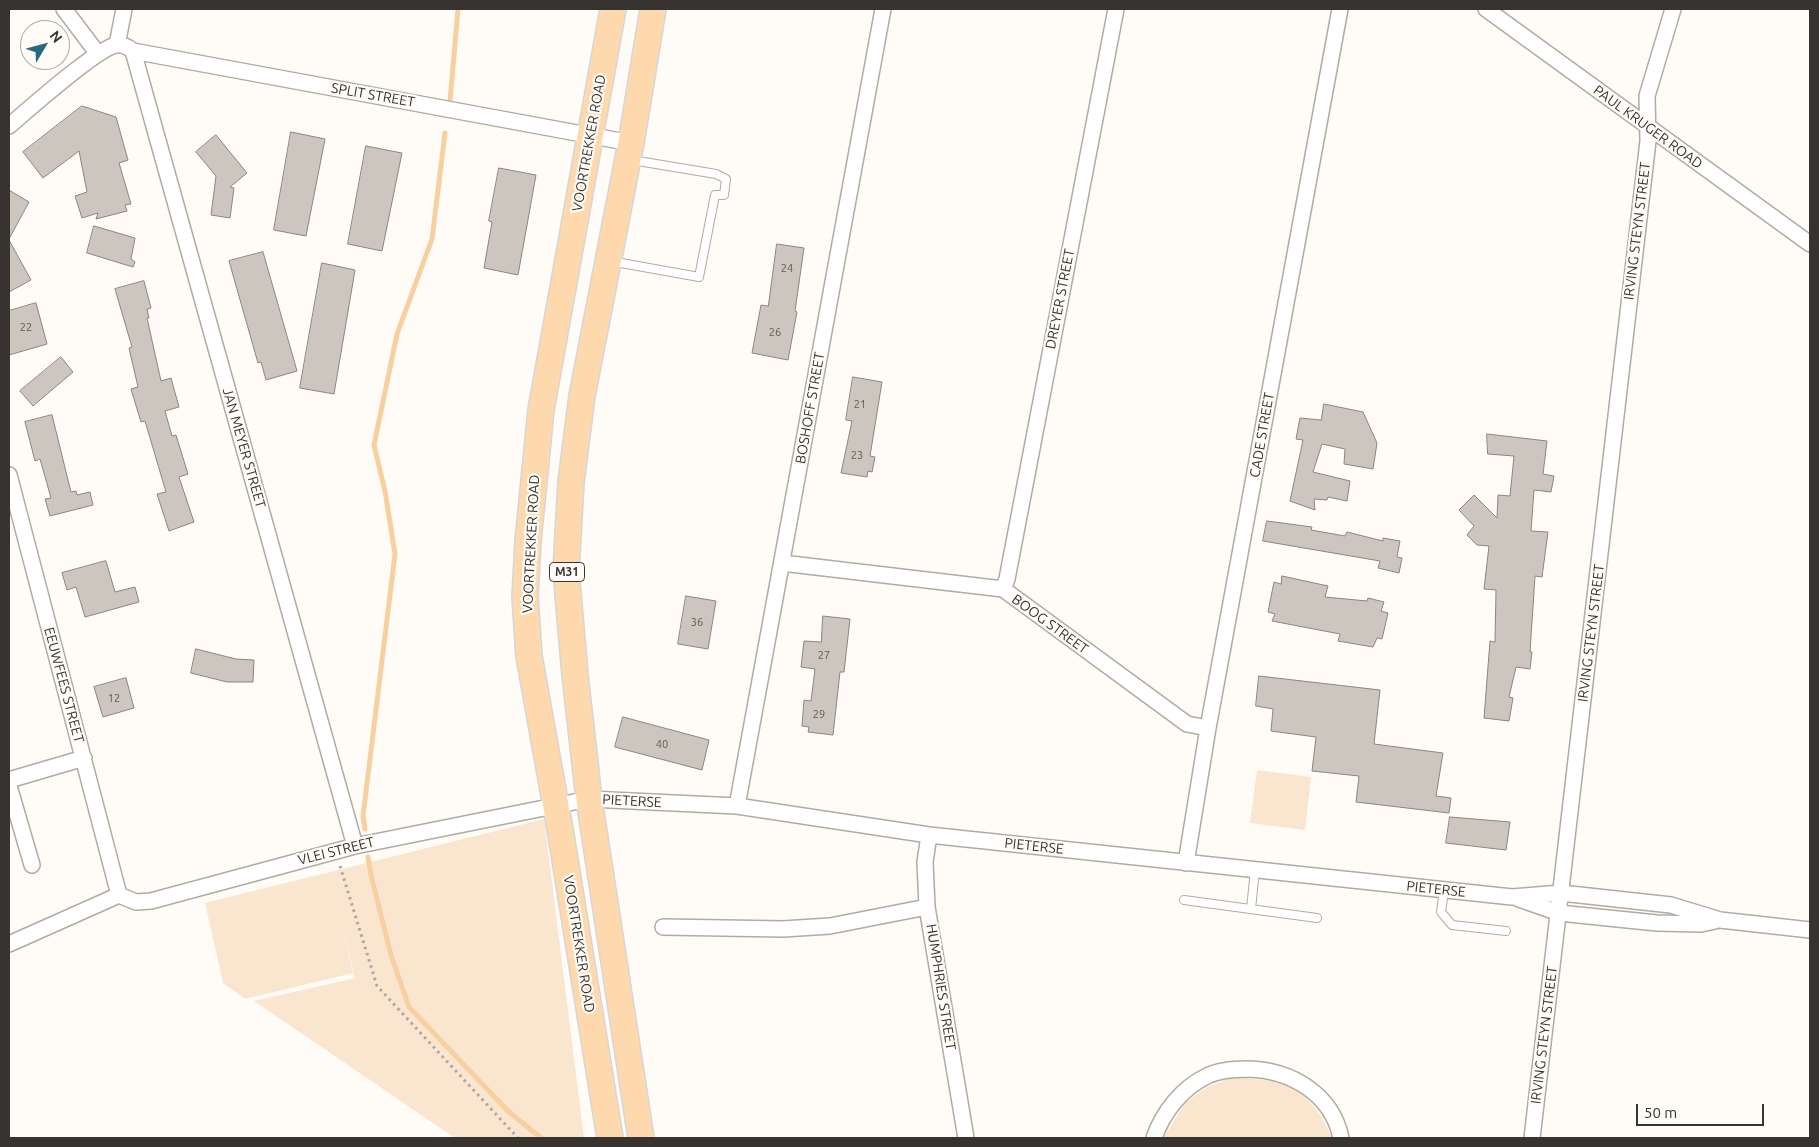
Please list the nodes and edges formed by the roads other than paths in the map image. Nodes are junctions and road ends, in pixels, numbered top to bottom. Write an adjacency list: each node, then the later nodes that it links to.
1 (64, 9): 12 (street)
2 (124, 9): 10 (street)
3 (613, 9): 15 (main road, VOORTREKKER ROAD)
4 (653, 9): 16 (main road, M31)
5 (883, 9): 21 (street, BOSHOFF STREET)
6 (1116, 9): 22 (street, DREYER STREET)
7 (1340, 9): 23 (street, CADE STREET)
8 (1486, 9): 14 (street, PAUL KRUGER ROAD)
9 (1673, 9): 14 (street, IRVING STEYN STREET)
10 (117, 45): 11 (street, SPLIT STREET); 12 (street)
11 (133, 51): 15 (street, SPLIT STREET); 31 (street, JAN MEYER STREET)
12 (98, 54): 13 (street)
13 (9, 126)
14 (1649, 128): 17 (street, PAUL KRUGER ROAD); 36 (street, IRVING STEYN STREET)
15 (591, 135): 16 (street, SPLIT STREET); 28 (main road, VOORTREKKER ROAD)
16 (629, 151): 18 (main road, M31); 18 (lane)
17 (1810, 244)
18 (608, 260): 27 (main road, M31)
19 (9, 475): 20 (street, EEUWFEES STREET)
20 (14, 515): 24 (street, EEUWFEES STREET)
21 (782, 563): 22 (street, BOOG STREET); 29 (street, BOSHOFF STREET)
22 (1002, 589): 23 (street, BOOG STREET)
23 (1208, 728): 32 (street, CADE STREET)
24 (84, 758): 25 (street); 37 (street, EEUWFEES STREET)
25 (9, 780)
26 (9, 786): 33 (street)
27 (589, 799): 28 (street, PIETERSE); 29 (street, PIETERSE); 50 (main road, M31)
28 (556, 804): 31 (street, VLEI STREET); 49 (main road, VOORTREKKER ROAD)
29 (737, 806): 30 (street, PIETERSE)
30 (928, 834): 32 (street, PIETERSE); 40 (street, HUMPHRIES STREET)
31 (355, 846): 37 (street, VLEI STREET)
32 (1186, 863): 34 (street, PIETERSE)
33 (32, 864)
34 (1255, 870): 35 (street, PIETERSE); 41 (lane)
35 (1444, 890): 38 (street, PIETERSE); 47 (lane)
36 (1561, 893): 38 (street, PIETERSE); 42 (street, IRVING STEYN STREET); 44 (street, PIETERSE)
37 (119, 895): 48 (street)
38 (1512, 897): 42 (street, PIETERSE)
39 (1184, 900): 41 (lane)
40 (927, 907): 45 (street); 51 (street, HUMPHRIES STREET)
41 (1251, 909): 43 (lane)
42 (1558, 913): 44 (street, PIETERSE); 54 (street, IRVING STEYN STREET)
43 (1317, 918)
44 (1720, 920): 46 (street, PIETERSE)
45 (663, 927)
46 (1810, 930)
47 (1506, 931)
48 (9, 944)
49 (610, 1138)
50 (640, 1138)
51 (966, 1138)
52 (1154, 1138): 53 (street)
53 (1341, 1138)
54 (1532, 1138)

